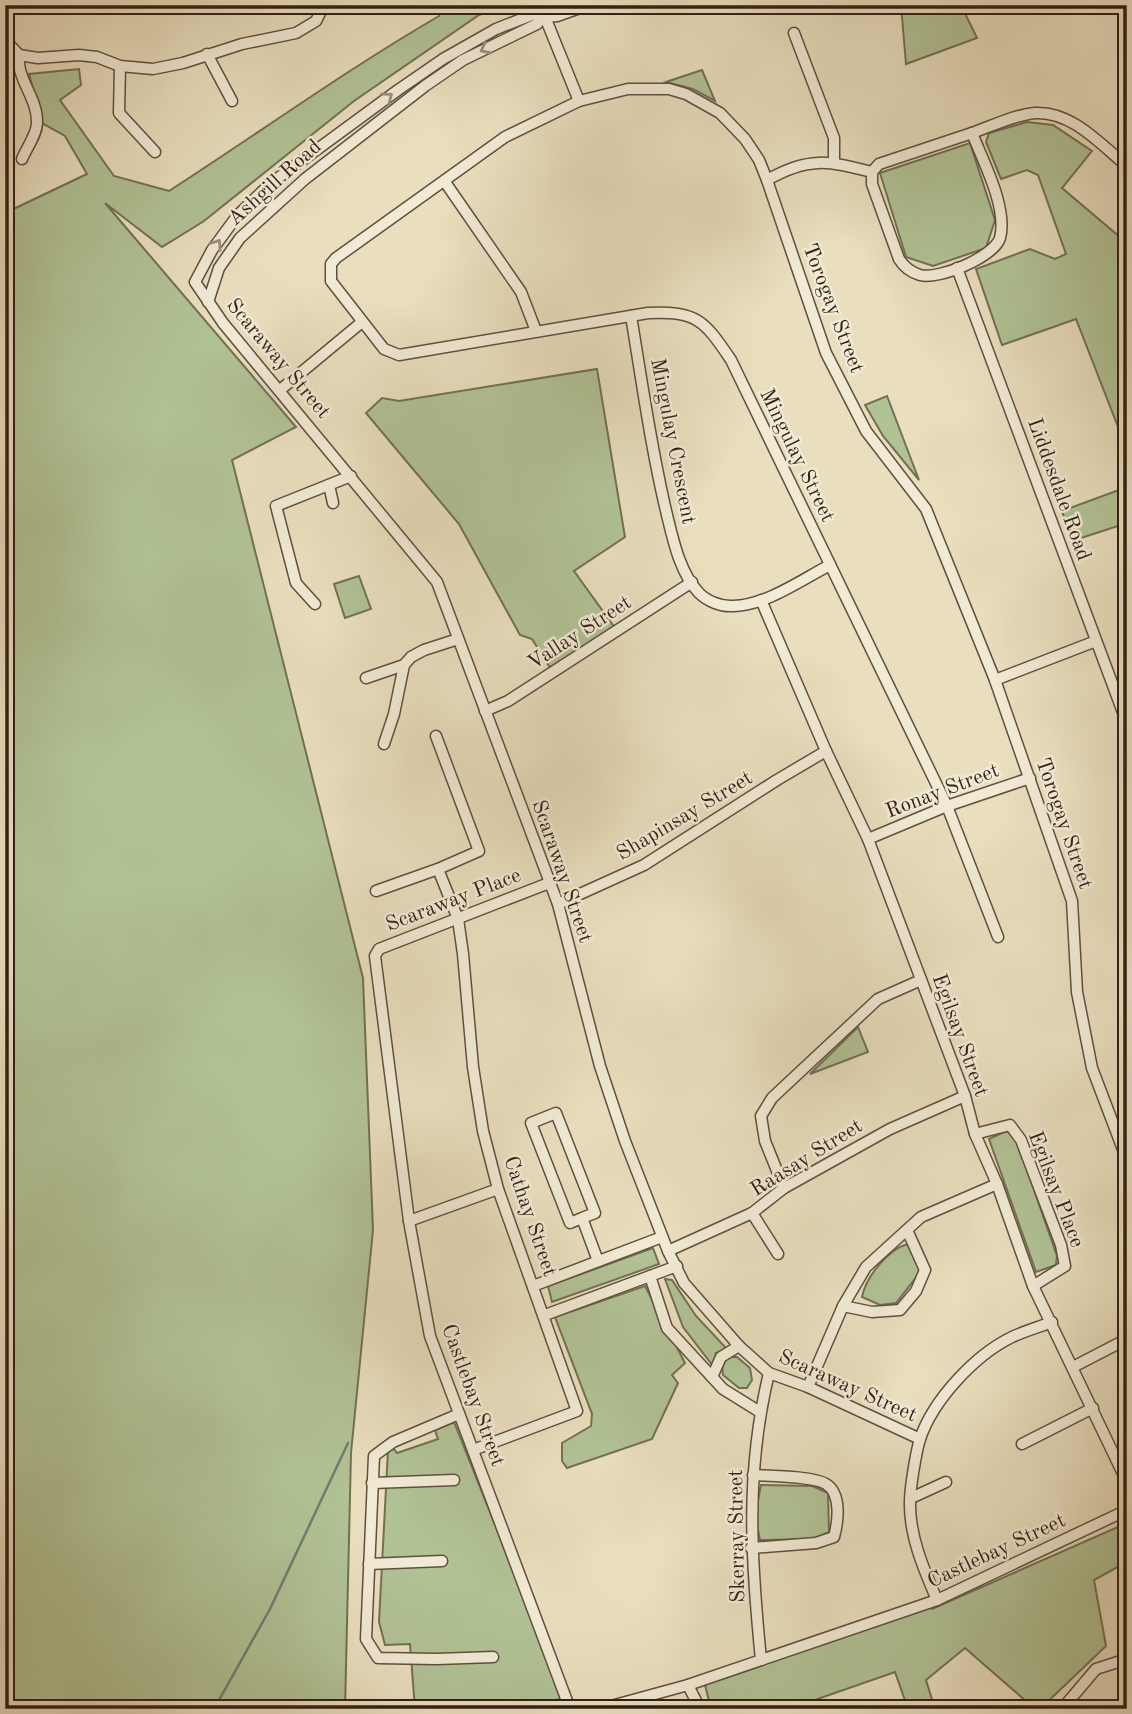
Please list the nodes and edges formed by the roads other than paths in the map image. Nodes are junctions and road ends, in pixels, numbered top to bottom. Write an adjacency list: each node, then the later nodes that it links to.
1 (324, 5): 9 (street)
2 (553, 5): 6 (street, Ashgill Road)
3 (588, 5): 6 (street, Ashgill Road)
4 (1110, 5): 5 (street)
5 (1127, 8)
6 (545, 17): 13 (street); 23 (street, Ashgill Road, one-way to 23); 23 (street, Ashgill Road, one-way to 6)
7 (794, 33): 17 (street)
8 (5, 40): 10 (street)
9 (207, 54): 11 (street); 12 (street)
10 (19, 55): 11 (street); 16 (street)
11 (120, 66): 15 (street)
12 (232, 101)
13 (579, 101): 20 (street, Torogay Street); 21 (street, Torogay Street)
14 (972, 133): 18 (street); 19 (street); 22 (street)
15 (155, 152)
16 (22, 159)
17 (834, 163): 19 (street); 20 (street)
18 (1127, 166)
19 (872, 172): 22 (street)
20 (768, 180): 39 (street, Torogay Street)
21 (445, 182): 25 (street, Torogay Street); 26 (street)
22 (957, 268): 36 (street, Liddesdale Road)
23 (208, 302): 27 (street, Scaraway Street)
24 (631, 316): 26 (street, Mingulay Street); 31 (street, Mingulay Street); 32 (street, Mingulay Crescent)
25 (362, 322): 26 (street, Mingulay Street); 27 (street)
26 (536, 331)
27 (280, 390): 28 (street, Scaraway Street)
28 (351, 476): 29 (street); 35 (street, Scaraway Street)
29 (329, 485): 30 (street); 34 (street)
30 (333, 503)
31 (830, 565): 33 (street, Mingulay Crescent); 46 (street, Mingulay Street)
32 (692, 582): 33 (street, Mingulay Crescent); 40 (street, Vallay Street)
33 (761, 600): 44 (street, Egilsay Street)
34 (315, 604)
35 (457, 639): 37 (street); 40 (street, Scaraway Street)
36 (1096, 641): 39 (street); 41 (street, Liddesdale Road)
37 (404, 665): 38 (street); 43 (street)
38 (366, 678)
39 (995, 680): 45 (street, Torogay Street)
40 (485, 711): 49 (street, Scaraway Street)
41 (1127, 723)
42 (436, 736): 48 (street)
43 (384, 744)
44 (826, 751): 47 (street, Egilsay Street); 51 (street, Shapinsay Street)
45 (1030, 778): 46 (street, Ronay Street); 58 (street, Torogay Street)
46 (947, 806): 47 (street, Ronay Street); 53 (street, Mingulay Street)
47 (868, 839): 55 (street, Egilsay Street)
48 (438, 869): 50 (street); 52 (street, Cathay Street)
49 (549, 883): 51 (street, Scaraway Street); 52 (street, Scaraway Place)
50 (376, 891)
51 (558, 904): 66 (street, Scaraway Street)
52 (458, 919): 54 (street, Scaraway Place); 61 (street, Cathay Street)
53 (998, 937)
54 (375, 956): 64 (street, Castlebay Street)
55 (921, 980): 56 (street, Egilsay Street); 60 (street)
56 (965, 1097): 57 (street, Egilsay Street); 60 (street, Raasay Street)
57 (975, 1133): 59 (street, Egilsay Street); 73 (street, Egilsay Place)
58 (1127, 1160)
59 (997, 1184): 65 (street); 73 (street, Egilsay Street)
60 (784, 1188): 62 (street, Raasay Street)
61 (498, 1189): 64 (street); 72 (street, Cathay Street)
62 (752, 1213): 67 (street, Raasay Street); 68 (street)
63 (582, 1219): 63 (street); 69 (street)
64 (409, 1221): 85 (street, Castlebay Street)
65 (907, 1230): 74 (street); 74 (street)
66 (662, 1237): 67 (street, Scaraway Street); 69 (street)
67 (668, 1251): 70 (street, Scaraway Street)
68 (778, 1254)
69 (598, 1261): 72 (street)
70 (677, 1266): 71 (street); 78 (street, Scaraway Street)
71 (650, 1276): 75 (street); 81 (street)
72 (533, 1286): 75 (street, Cathay Street)
73 (1033, 1286): 76 (street, Egilsay Street)
74 (843, 1306): 82 (street)
75 (545, 1315): 88 (street, Cathay Street)
76 (1052, 1322): 79 (street, Egilsay Street); 86 (street)
77 (1127, 1339): 79 (street)
78 (739, 1346): 80 (street, Scaraway Street); 81 (street)
79 (1073, 1367): 83 (street, Egilsay Street)
80 (769, 1373): 82 (street, Scaraway Street); 84 (street, Skerray Street)
81 (712, 1377): 84 (street)
82 (807, 1387): 86 (street, Scaraway Street)
83 (1093, 1408): 87 (street); 92 (street, Egilsay Street)
84 (760, 1412): 89 (street, Skerray Street)
85 (459, 1414): 88 (street, Castlebay Street); 93 (street)
86 (920, 1439): 94 (street)
87 (1022, 1444)
88 (473, 1450): 104 (street, Castlebay Street)
89 (752, 1475): 96 (street, Skerray Street); 96 (street)
90 (454, 1480): 93 (street)
91 (946, 1482): 94 (street)
92 (1127, 1482)
93 (372, 1483): 98 (street)
94 (911, 1497): 99 (street)
95 (1127, 1510): 99 (street, Castlebay Street)
96 (751, 1548): 102 (street, Skerray Street)
97 (442, 1561): 98 (street)
98 (369, 1564): 100 (street)
99 (937, 1600): 102 (street, Castlebay Street)
100 (493, 1657)
101 (1127, 1659): 107 (street)
102 (761, 1660): 103 (street, Castlebay Street)
103 (688, 1685): 105 (street, Castlebay Street); 106 (street)
104 (569, 1709)
105 (600, 1709)
106 (701, 1709)
107 (1062, 1709)

